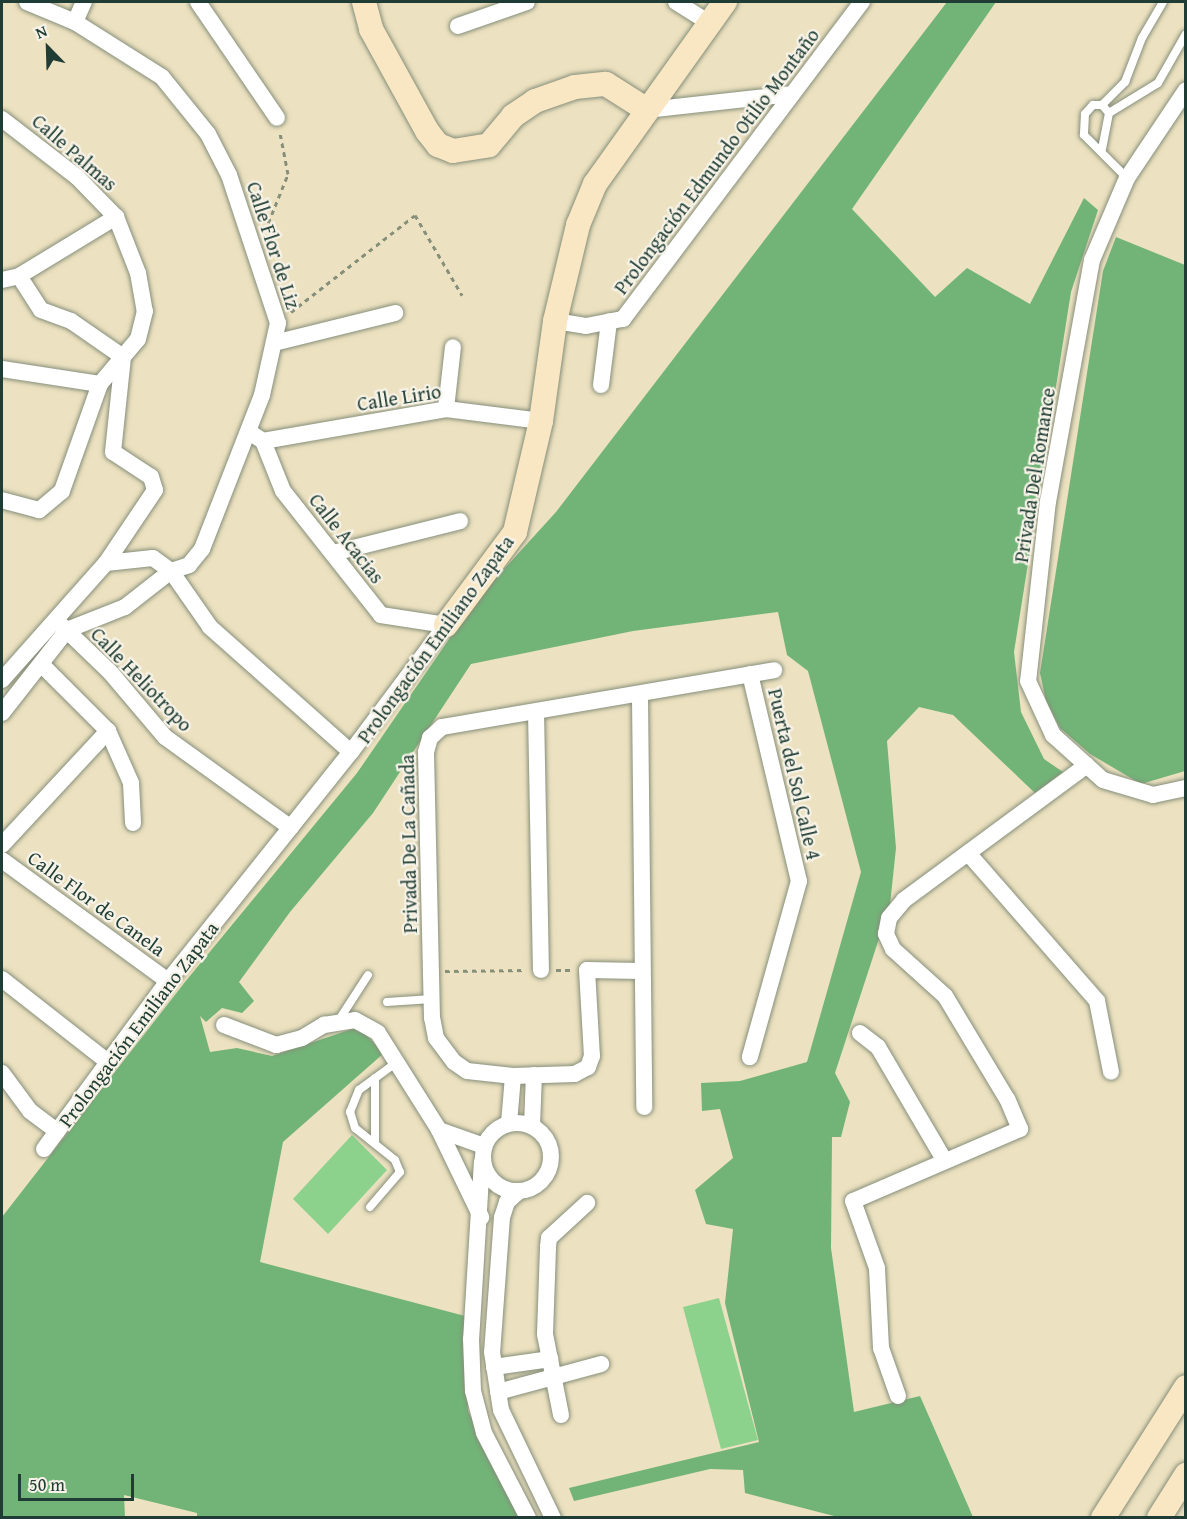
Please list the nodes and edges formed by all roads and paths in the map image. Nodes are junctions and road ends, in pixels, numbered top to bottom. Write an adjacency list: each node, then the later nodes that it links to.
1 (27, 2): 11 (street, Calle Flor de Liz)
2 (84, 2): 11 (street)
3 (198, 2): 20 (street)
4 (364, 2): 18 (main road)
5 (527, 2): 10 (street)
6 (676, 2): 12 (street)
7 (724, 2): 12 (main road, Prolongación Emiliano Zapata)
8 (862, 2): 16 (street, Prolongación Edmundo Otilio Montaño)
9 (1163, 2): 17 (lane)
10 (494, 7): 13 (street)
11 (75, 22): 25 (street, Calle Flor de Liz)
12 (709, 23): 18 (main road, Prolongación Emiliano Zapata)
13 (458, 26)
14 (1185, 34): 19 (lane)
15 (1185, 90): 23 (street, Privada Del Romance)
16 (792, 94): 18 (street); 31 (street, Prolongación Edmundo Otilio Montaño)
17 (1102, 105): 19 (lane); 22 (lane)
18 (647, 110): 30 (main road, Prolongación Emiliano Zapata)
19 (1109, 113): 22 (lane)
20 (277, 118): 25 (path)
21 (2, 119): 24 (street, Calle Palmas)
22 (1102, 149): 23 (lane)
23 (1127, 178): 59 (street, Privada Del Romance)
24 (116, 217): 26 (street); 35 (street, Calle Palmas)
25 (253, 248): 32 (street, Calle Flor de Liz)
26 (19, 276): 27 (street); 35 (street)
27 (2, 280)
28 (462, 295): 32 (path)
29 (396, 313): 33 (street)
30 (555, 321): 31 (street, Prolongación Edmundo Otilio Montaño); 40 (main road, Prolongación Emiliano Zapata)
31 (609, 322): 38 (street)
32 (278, 323): 33 (street, Calle Flor de Liz)
33 (274, 343): 41 (street, Calle Flor de Liz)
34 (453, 347): 39 (street)
35 (123, 357): 37 (street); 45 (street, Calle Palmas)
36 (2, 369): 37 (street)
37 (100, 384): 42 (street)
38 (601, 385)
39 (446, 409): 40 (street, Calle Lirio); 41 (street, Calle Lirio)
40 (541, 421): 48 (main road, Prolongación Emiliano Zapata)
41 (256, 437): 44 (street, Calle Acacias); 46 (street, Calle Flor de Liz)
42 (2, 500)
43 (459, 522): 44 (street)
44 (333, 553): 48 (street, Calle Acacias)
45 (106, 563): 46 (street); 47 (street)
46 (171, 571): 49 (street, Calle Flor de Liz); 58 (street)
47 (54, 618): 49 (street, Calle Heliotropo); 53 (street)
48 (446, 625): 58 (street, Prolongación Emiliano Zapata)
49 (67, 630): 50 (street); 62 (street, Calle Heliotropo)
50 (41, 664): 56 (street); 57 (street)
51 (774, 670): 52 (street, Privada De La Cañada)
52 (750, 674): 54 (street, Privada De La Cañada); 78 (street, Puerta del Sol Calle 4)
53 (2, 680)
54 (640, 696): 55 (street, Privada De La Cañada); 68 (street)
55 (536, 712): 66 (street); 69 (street, Privada De La Cañada)
56 (2, 713)
57 (108, 731): 61 (street); 63 (street)
58 (351, 752): 62 (street, Prolongación Emiliano Zapata)
59 (1087, 765): 60 (street, Privada Del Romance); 64 (street)
60 (1185, 788)
61 (133, 823)
62 (291, 828): 72 (street, Prolongación Emiliano Zapata)
63 (2, 845)
64 (968, 853): 81 (street); 94 (street)
65 (2, 860): 72 (street, Calle Flor de Canela)
66 (541, 970): 67 (path); 69 (path)
67 (587, 970): 68 (street); 83 (street, Privada De La Cañada)
68 (641, 971): 86 (street)
69 (432, 972): 73 (street, Privada De La Cañada)
70 (368, 975): 75 (lane)
71 (2, 979): 79 (street)
72 (168, 981): 79 (street, Prolongación Emiliano Zapata)
73 (432, 999): 74 (lane); 84 (street, Privada De La Cañada)
74 (387, 1002)
75 (337, 1023): 76 (street); 80 (street)
76 (224, 1025)
77 (860, 1033): 94 (street)
78 (750, 1057)
79 (108, 1062): 90 (street, Prolongación Emiliano Zapata)
80 (397, 1062): 85 (lane); 89 (street)
81 (1111, 1072)
82 (2, 1073): 90 (street)
83 (534, 1075): 84 (street, Privada De La Cañada); 88 (street)
84 (513, 1076): 87 (street)
85 (375, 1078): 91 (lane); 91 (lane)
86 (644, 1107)
87 (509, 1124): 88 (street); 93 (street)
88 (532, 1126): 95 (street)
89 (439, 1130): 93 (street); 98 (street)
90 (57, 1131): 92 (street, Prolongación Emiliano Zapata)
91 (375, 1143): 97 (lane)
92 (44, 1149)
93 (483, 1153): 95 (street); 98 (street)
94 (945, 1161): 105 (street)
95 (518, 1192): 101 (street)
96 (587, 1203): 99 (street)
97 (370, 1207)
98 (481, 1218): 108 (street)
99 (550, 1359): 101 (street); 102 (street)
100 (601, 1364): 102 (street)
101 (494, 1367): 104 (street)
102 (553, 1377): 104 (street); 106 (street)
103 (1185, 1387): 110 (main road)
104 (498, 1392): 109 (street)
105 (898, 1396)
106 (561, 1415)
107 (1185, 1475): 111 (main road)
108 (528, 1518)
109 (553, 1518)
110 (1103, 1518)
111 (1159, 1518)

